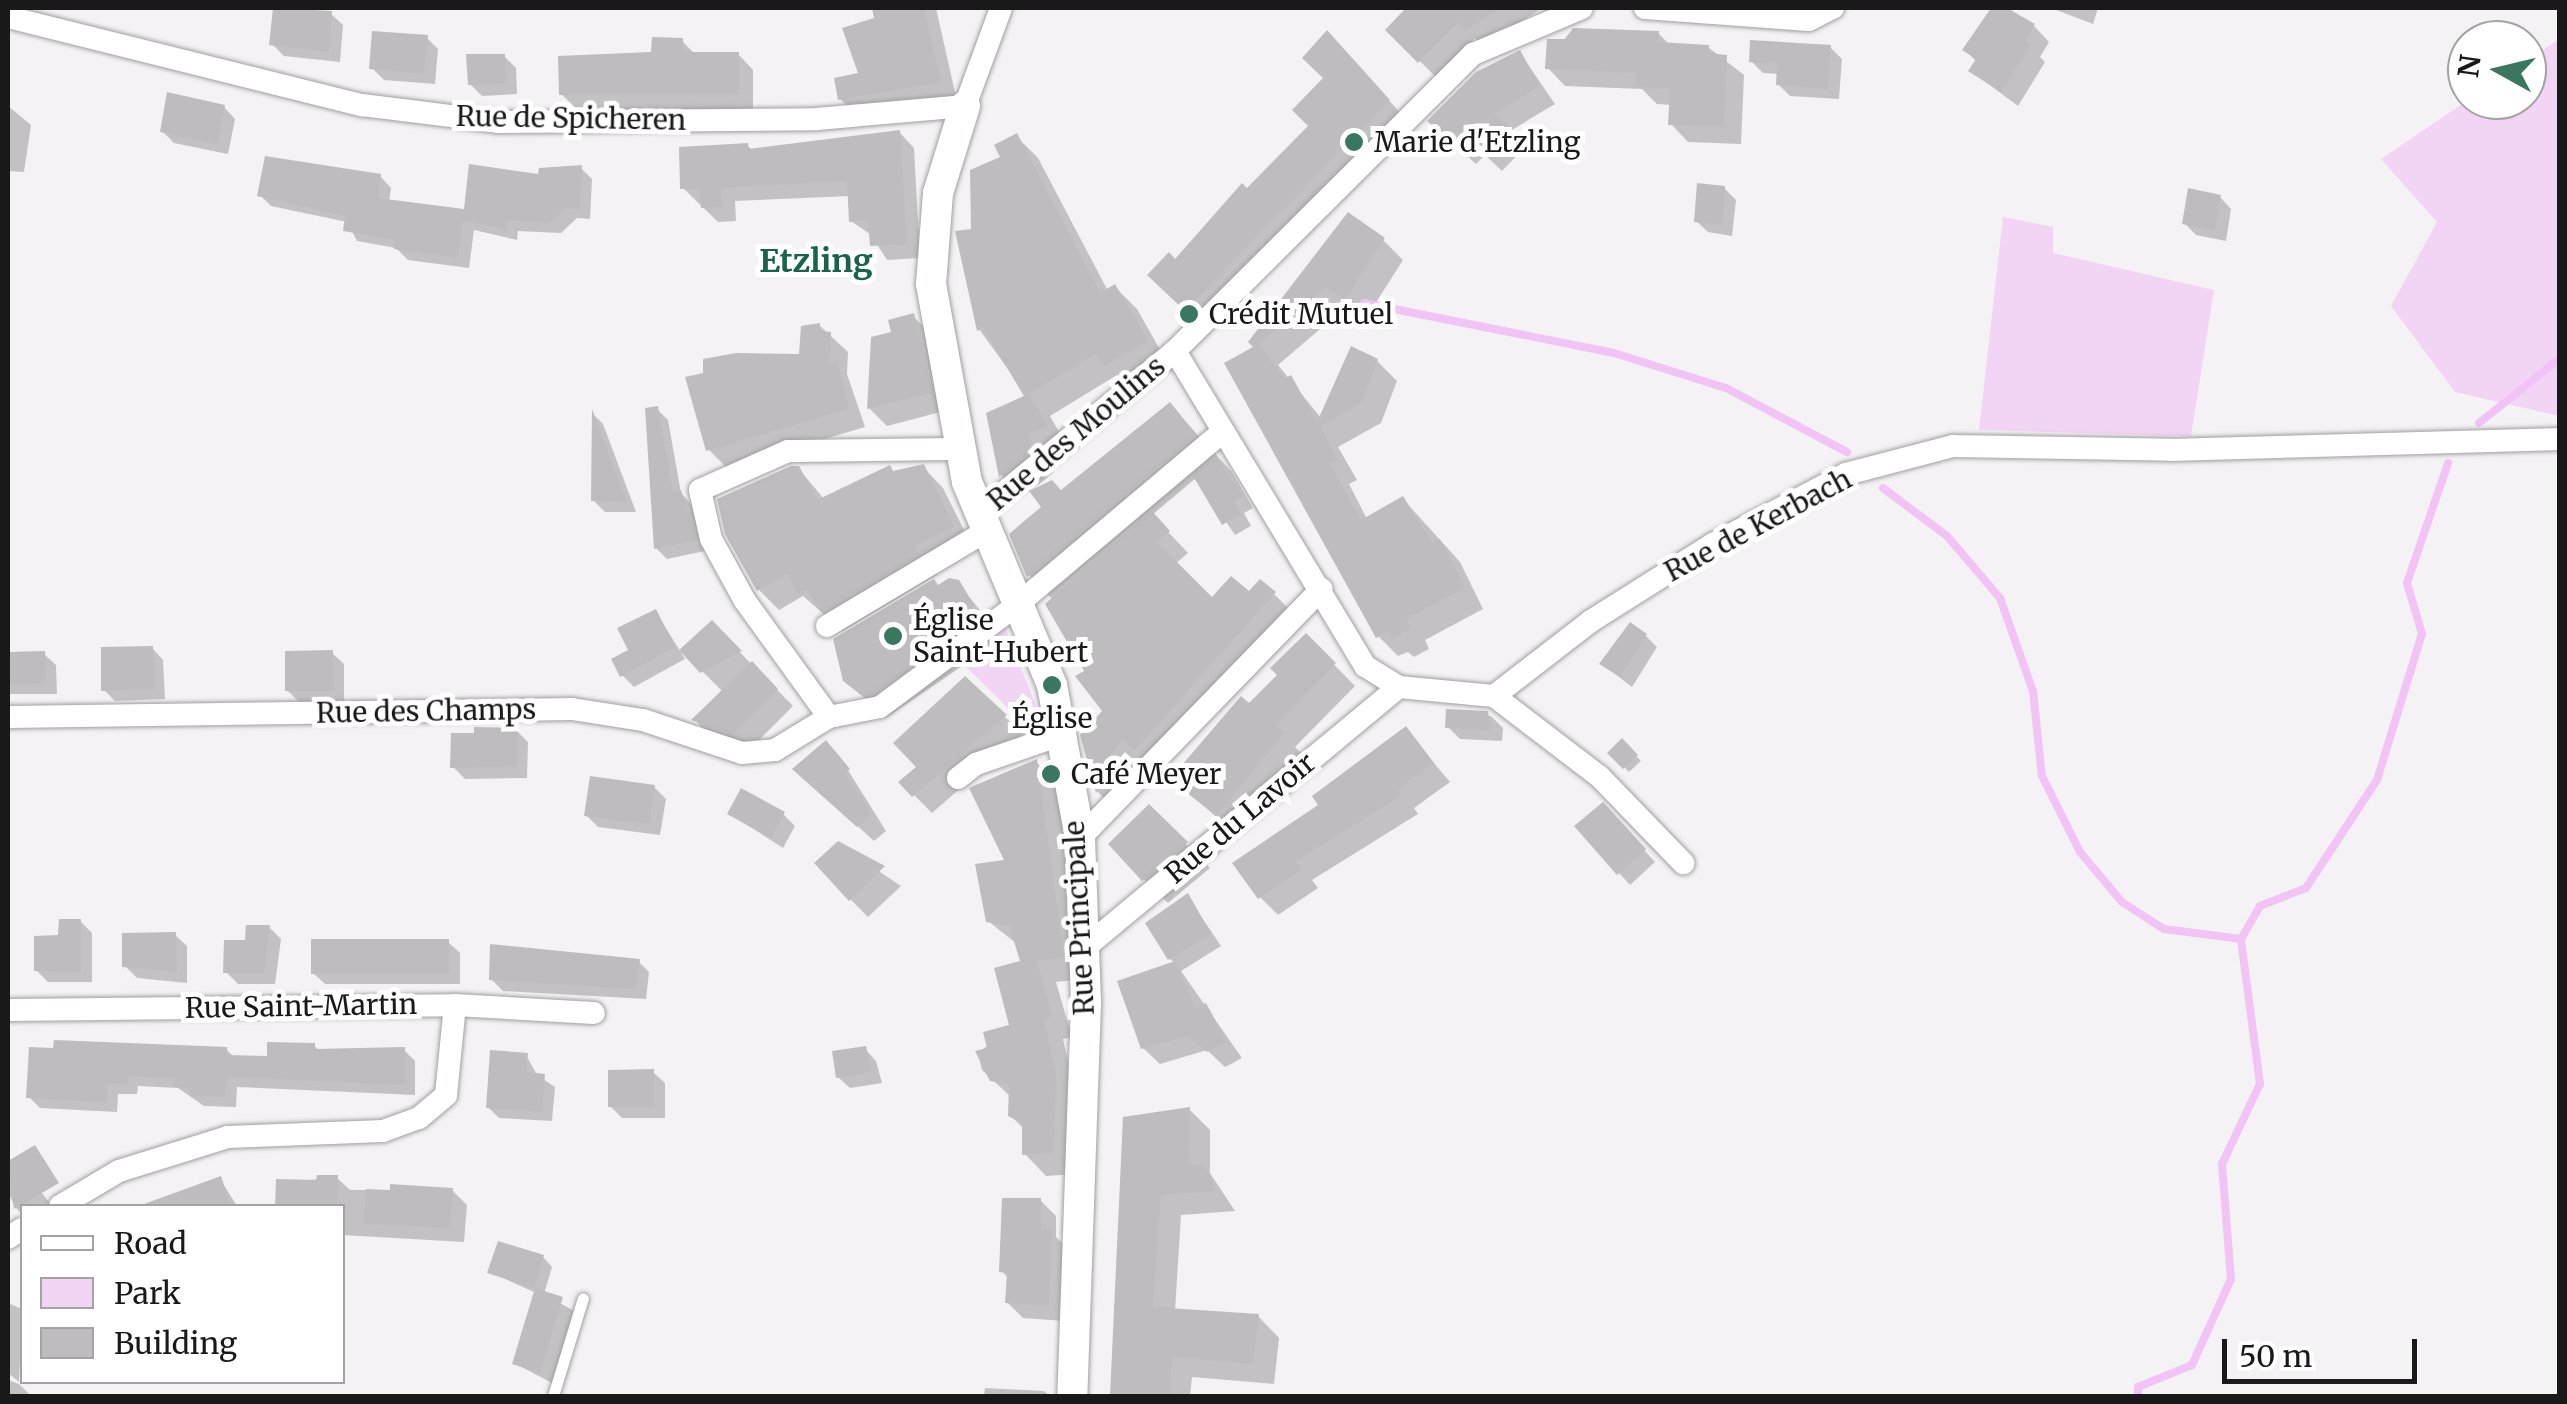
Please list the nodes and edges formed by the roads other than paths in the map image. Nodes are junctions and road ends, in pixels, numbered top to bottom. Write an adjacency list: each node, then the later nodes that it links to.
1 (1000, 8): 6 (street)
2 (1582, 8): 7 (street, Rue des Moulins)
3 (1645, 8): 4 (street)
4 (1833, 8)
5 (8, 16): 6 (street, Rue de Spicheren)
6 (965, 106): 10 (street, Rue Principale)
7 (1175, 351): 8 (street); 11 (street, Rue des Moulins)
8 (1221, 433): 12 (street); 13 (street)
9 (2560, 440): 16 (street, Rue de Kerbach)
10 (959, 449): 11 (street, Rue Principale); 18 (street)
11 (980, 524): 13 (street, Rue Principale); 14 (street, Rue des Moulins)
12 (1321, 589): 15 (street); 21 (street)
13 (1018, 604): 18 (street); 19 (street, Rue Principale)
14 (827, 626)
15 (1399, 687): 16 (street); 23 (street, Rue du Lavoir)
16 (1494, 696): 22 (street)
17 (8, 717): 18 (street, Rue des Champs)
18 (829, 717)
19 (1060, 735): 20 (street); 21 (street, Rue Principale)
20 (958, 778)
21 (1080, 838): 23 (street, Rue Principale)
22 (1683, 864)
23 (1082, 950): 30 (street, Rue Principale)
24 (455, 1005): 25 (street, Rue Saint-Martin); 26 (street, Rue Saint-Martin); 27 (street)
25 (8, 1010)
26 (594, 1012)
27 (63, 1204)
28 (582, 1298): 29 (lane)
29 (553, 1396)
30 (1072, 1396)

